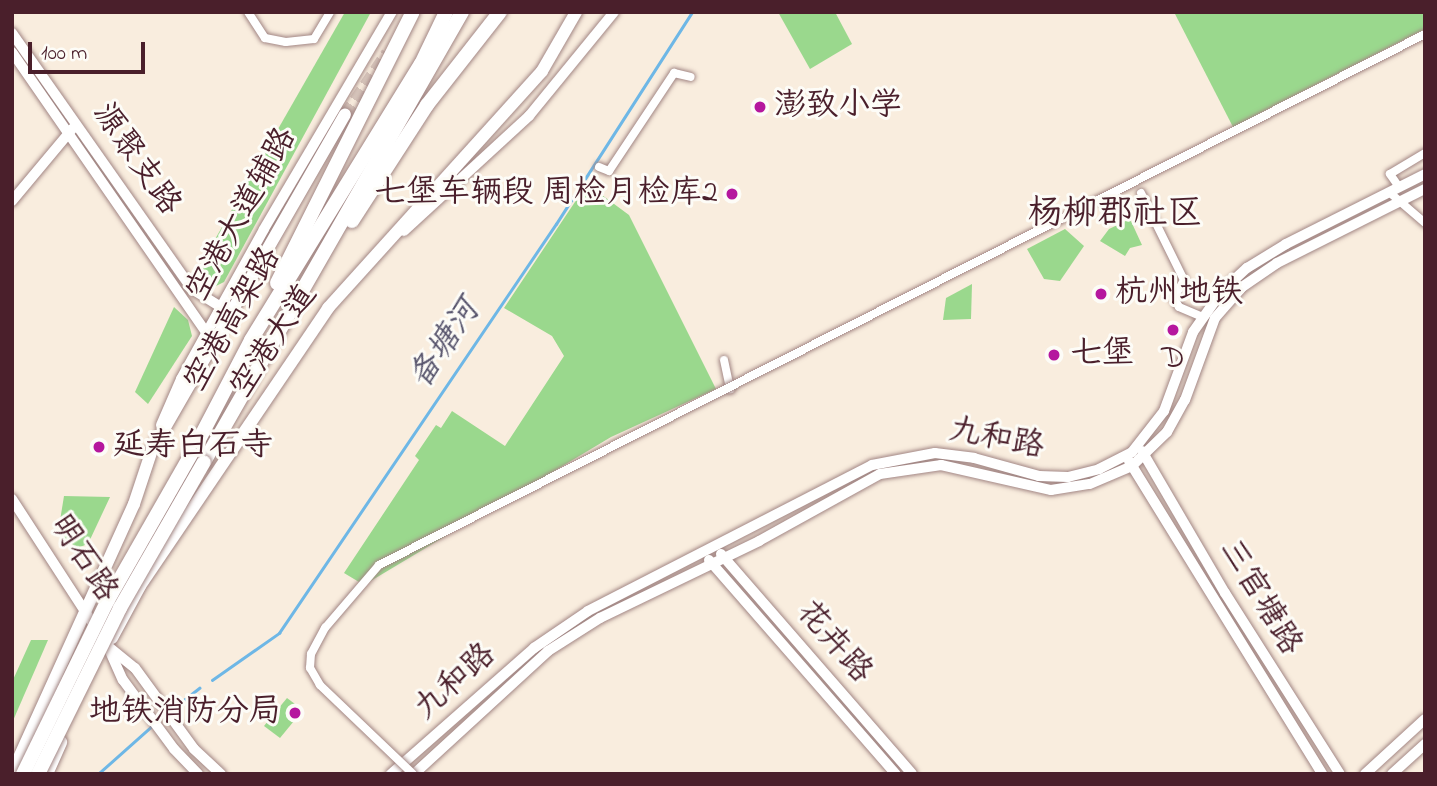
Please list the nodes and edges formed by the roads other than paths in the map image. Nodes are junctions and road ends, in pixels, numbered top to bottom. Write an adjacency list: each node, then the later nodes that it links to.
1 (248, 12): 2 (street)
2 (330, 12)
3 (392, 12): 28 (street, 空港大道辅路)
4 (414, 12): 31 (highway)
5 (446, 12): 31 (highway, 空港高架路)
6 (462, 12): 27 (highway, 空港高架路)
7 (500, 12): 27 (highway)
8 (576, 12): 26 (main road, 空港大道)
9 (614, 12): 26 (street)
10 (12, 33): 15 (street, 源聚支路)
11 (1425, 34): 33 (street, bridge)
12 (12, 52): 16 (street, 源聚支路)
13 (691, 77): 18 (street)
14 (345, 115): 35 (main road, 空港大道)
15 (77, 123): 16 (street); 28 (street, 源聚支路)
16 (69, 133): 23 (street); 30 (street, 源聚支路)
17 (1425, 153): 20 (street)
18 (599, 167)
19 (1425, 174): 20 (street, 九和路)
20 (1394, 189): 24 (street); 29 (street, 九和路)
21 (1425, 189): 24 (street, 九和路)
22 (1141, 193): 29 (street)
23 (12, 201)
24 (1399, 201): 25 (street); 37 (street, 九和路)
25 (1425, 223)
26 (353, 278): 46 (main road, 空港大道)
27 (305, 284): 38 (highway, 空港高架路)
28 (222, 308): 30 (street, 空港大道辅路)
29 (1202, 317): 34 (street, 九和路)
30 (207, 334): 35 (street, 空港大道辅路)
31 (251, 340): 38 (highway, 空港高架路)
32 (724, 359): 33 (street)
33 (730, 389): 51 (street, bridge)
34 (1139, 446): 36 (street, 九和路); 37 (street, 三官塘路)
35 (152, 450): 45 (main road, 空港大道)
36 (1125, 456): 39 (street, 三官塘路); 41 (street, 九和路)
37 (1146, 456): 39 (street, 九和路); 61 (street, 三官塘路)
38 (198, 458): 52 (highway, 空港高架路, bridge); 53 (highway, 空港高架路, bridge)
39 (1132, 466): 43 (street, 九和路); 60 (street, 三官塘路)
40 (12, 499): 45 (street, 明石路)
41 (715, 546): 42 (street, 九和路); 43 (street, 花卉路)
42 (702, 552): 44 (street, 花卉路); 49 (street, 九和路)
43 (724, 557): 44 (street, 九和路); 59 (street, 花卉路)
44 (711, 563): 51 (street, 九和路); 58 (street, 花卉路)
45 (84, 610): 46 (street, 明石路); 50 (main road, 空港大道)
46 (108, 647): 54 (main road, 空港大道); 55 (street); 56 (street)
47 (1425, 719): 62 (street)
48 (1425, 744): 63 (street)
49 (411, 761): 51 (street); 57 (street, 九和路)
50 (12, 773)
51 (418, 773)
52 (23, 774)
53 (38, 774)
54 (47, 774)
55 (198, 774)
56 (221, 774)
57 (391, 774)
58 (896, 774)
59 (912, 774)
60 (1322, 774)
61 (1340, 774)
62 (1365, 774)
63 (1392, 774)

